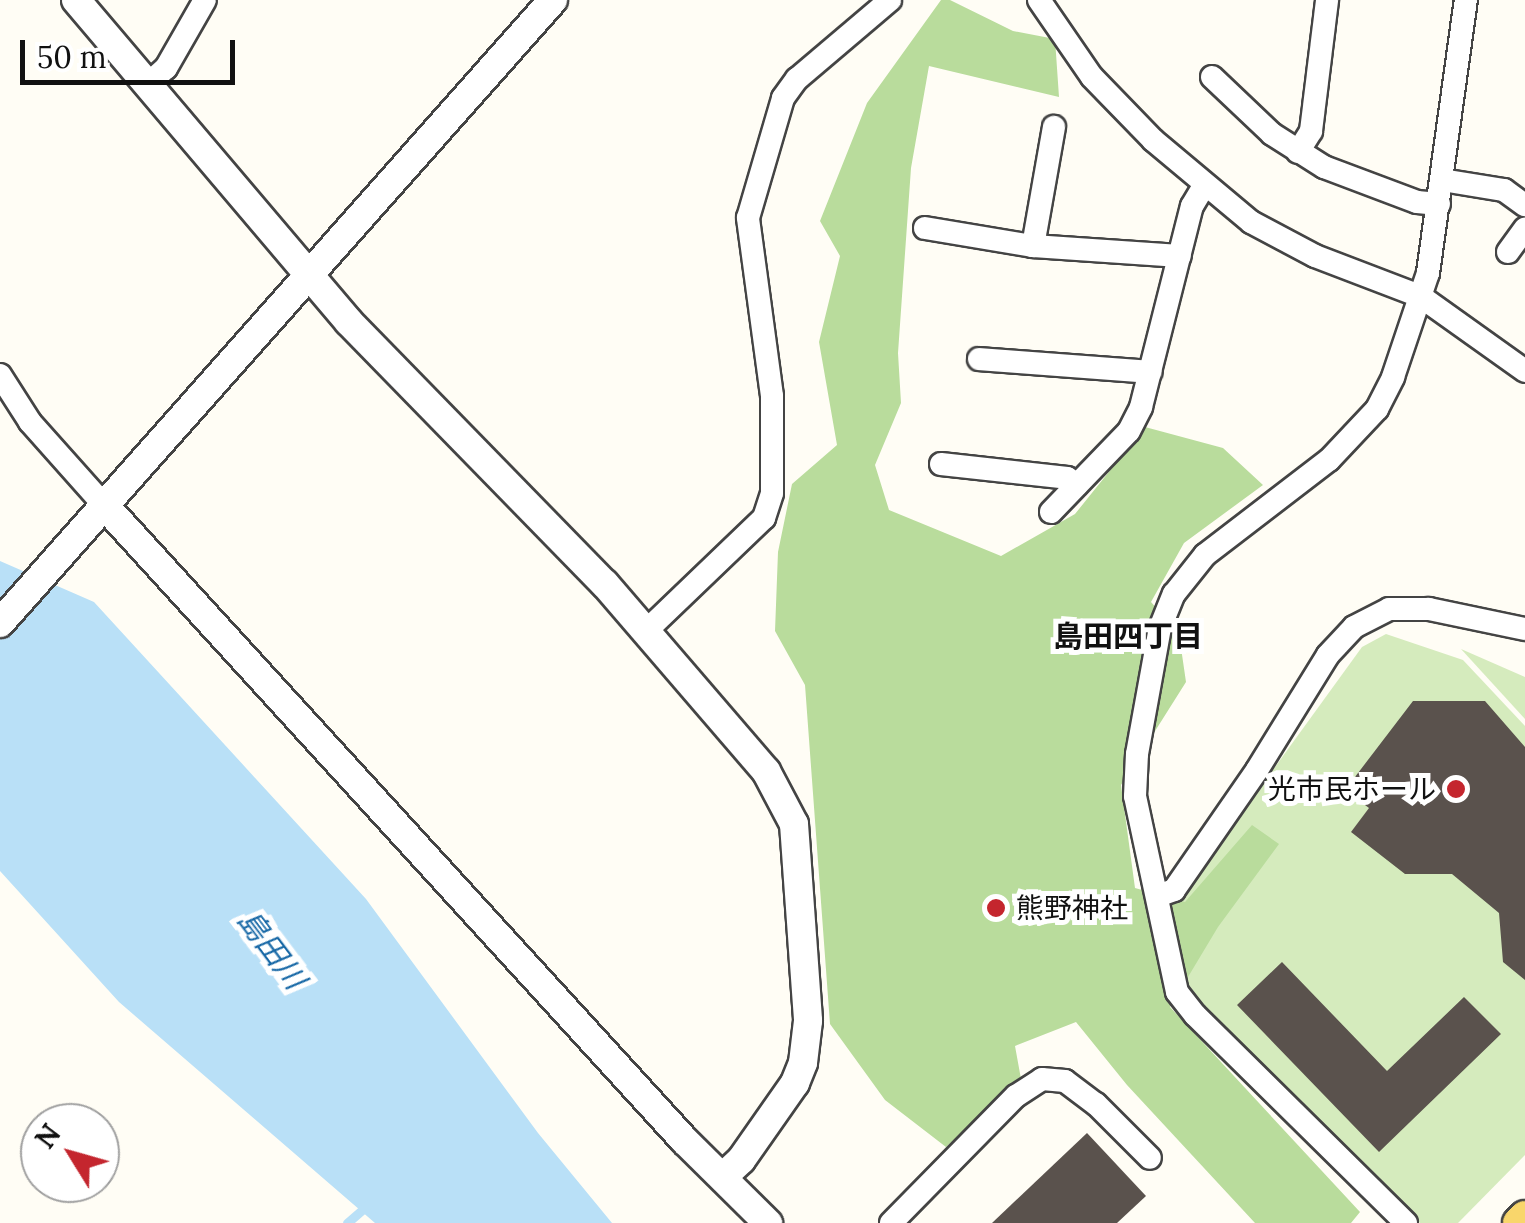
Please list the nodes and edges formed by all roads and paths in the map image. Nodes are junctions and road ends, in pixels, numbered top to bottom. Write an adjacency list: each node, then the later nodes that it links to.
1 (76, 0): 9 (street)
2 (204, 0): 9 (street)
3 (553, 0): 21 (street)
4 (890, 0): 33 (street)
5 (1039, 0): 13 (street)
6 (1327, 0): 11 (street)
7 (1466, 0): 12 (street)
8 (1212, 77): 11 (street)
9 (148, 84): 21 (street)
10 (1054, 128): 18 (street)
11 (1298, 152): 14 (street)
12 (1442, 180): 14 (street); 15 (street)
13 (1204, 186): 20 (street); 22 (street)
14 (1439, 204): 22 (street)
15 (1525, 206)
16 (925, 228): 18 (street)
17 (1525, 229): 19 (street)
18 (1033, 246): 20 (street)
19 (1508, 252)
20 (1180, 256): 25 (street)
21 (309, 276): 29 (street); 33 (street)
22 (1420, 296): 24 (street); 34 (street)
23 (979, 359): 25 (street)
24 (1525, 371)
25 (1152, 372): 28 (street)
26 (0, 375): 29 (street)
27 (941, 464): 28 (street)
28 (1078, 485): 30 (street)
29 (104, 506): 31 (street); 36 (street)
30 (1051, 512)
31 (0, 623)
32 (1525, 630): 34 (street)
33 (644, 632): 36 (street)
34 (1157, 896): 39 (street)
35 (1150, 1158): 38 (street)
36 (724, 1176): 37 (street)
37 (768, 1223)
38 (891, 1223)
39 (1406, 1223)

